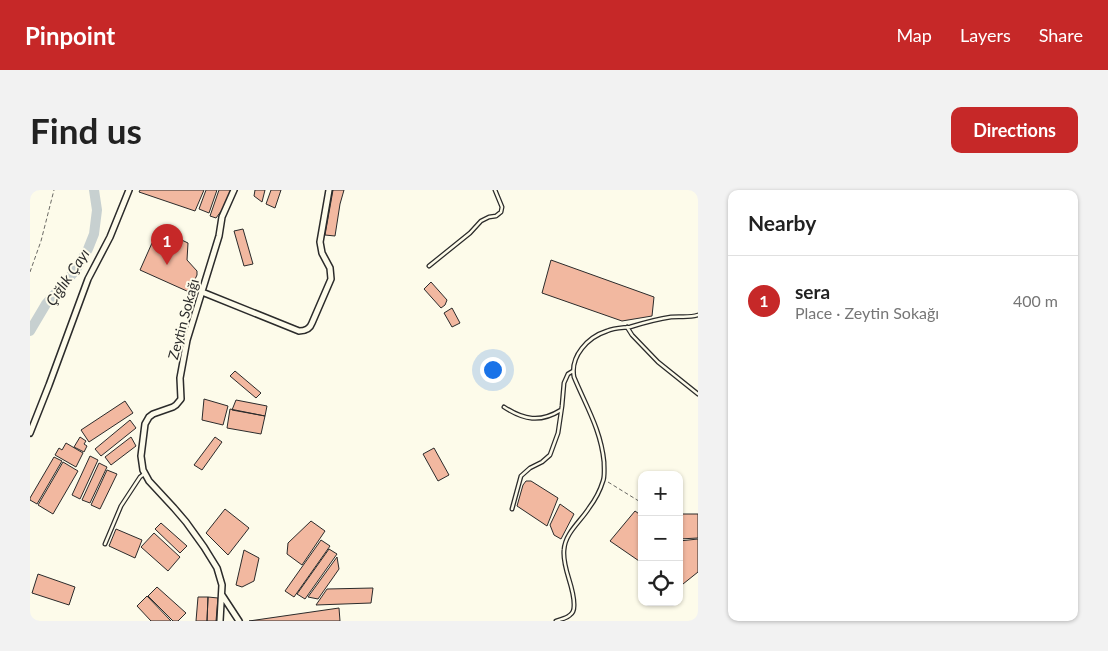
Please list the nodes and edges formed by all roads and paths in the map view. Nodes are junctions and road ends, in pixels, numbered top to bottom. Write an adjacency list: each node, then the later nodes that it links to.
1 (54, 190): 7 (path)
2 (129, 190): 15 (street)
3 (234, 190): 8 (street, Zeytin Sokağı)
4 (328, 190): 8 (street)
5 (495, 190): 6 (lane)
6 (429, 266)
7 (30, 272)
8 (202, 292): 16 (street, Zeytin Sokağı)
9 (698, 315): 10 (lane)
10 (627, 327): 11 (lane); 12 (lane)
11 (573, 370): 14 (lane); 17 (lane)
12 (698, 394)
13 (504, 407): 14 (lane)
14 (561, 410): 19 (lane)
15 (30, 433)
16 (144, 474): 20 (lane); 21 (street)
17 (604, 480): 18 (path); 24 (lane)
18 (638, 501)
19 (512, 509)
20 (105, 544)
21 (222, 594): 22 (street); 23 (street)
22 (220, 621)
23 (239, 621)
24 (556, 621)

